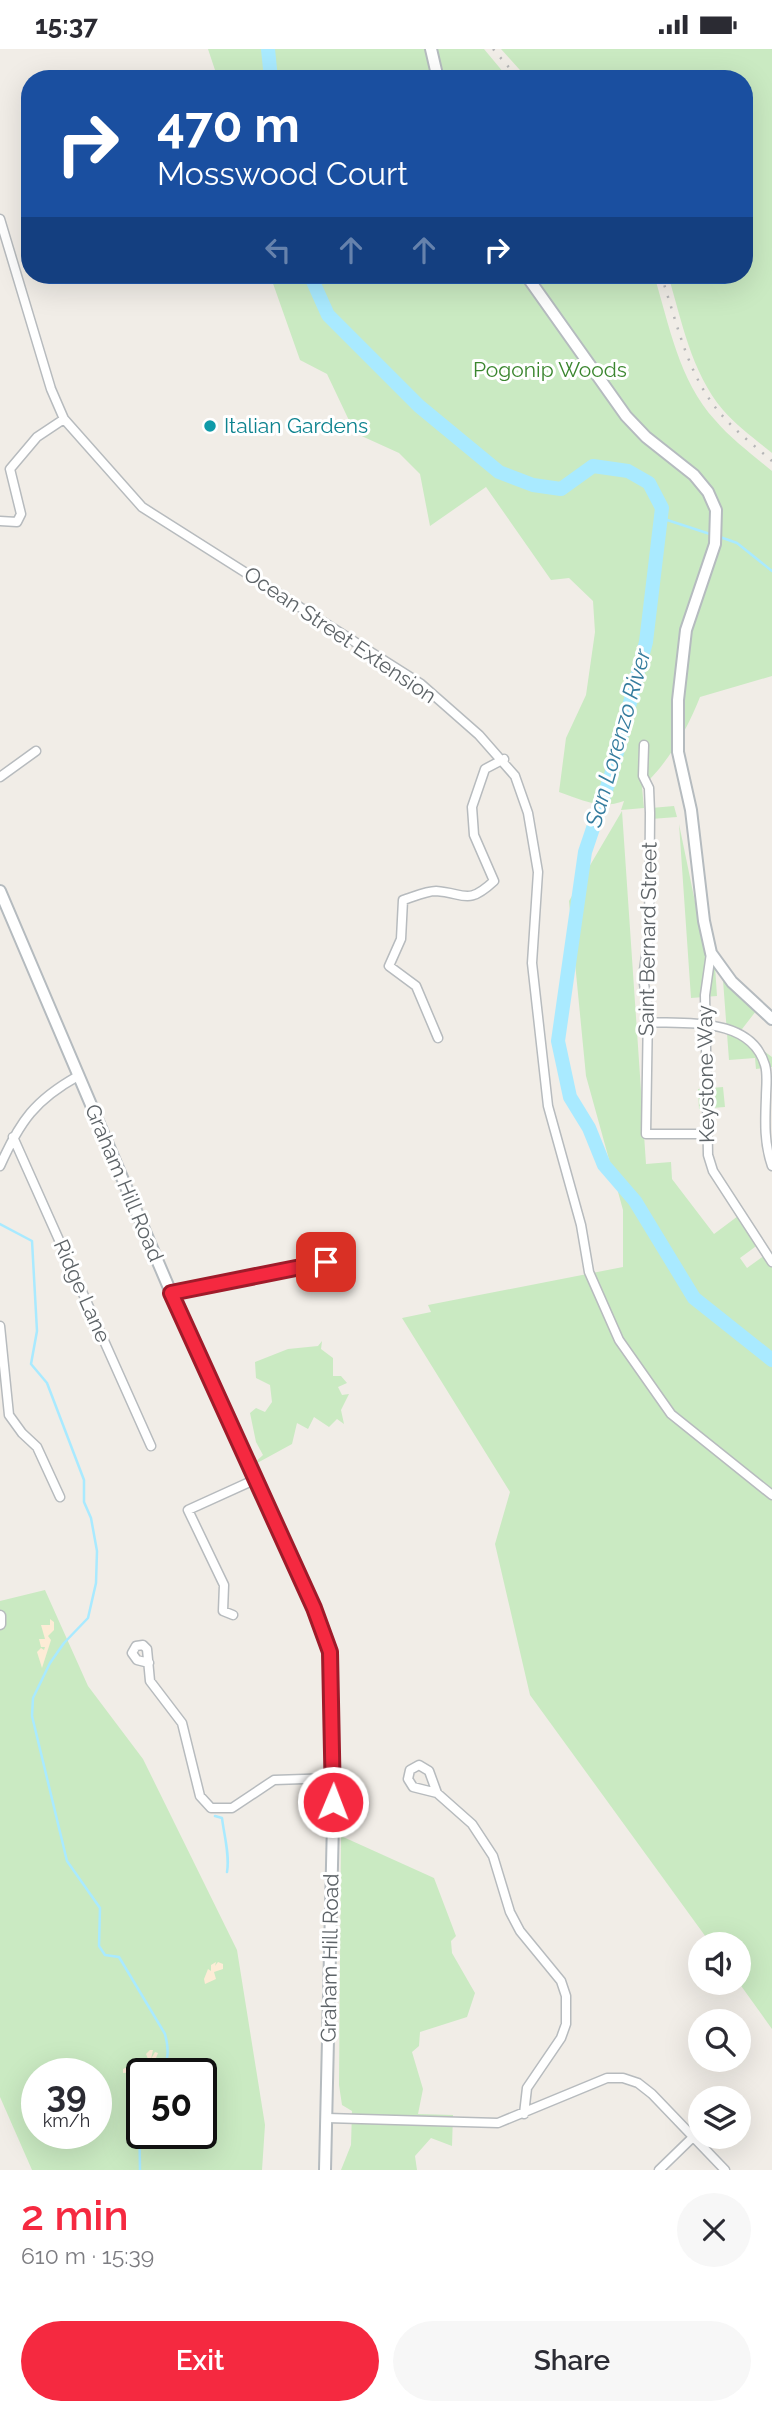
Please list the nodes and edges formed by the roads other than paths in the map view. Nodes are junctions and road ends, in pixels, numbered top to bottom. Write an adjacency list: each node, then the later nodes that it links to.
1 (432, 49): 2 (main road)
2 (436, 70)
3 (0, 219): 5 (street, Ocean Street Extension)
4 (532, 284): 12 (main road)
5 (64, 419): 6 (street); 9 (street, Ocean Street Extension)
6 (0, 521)
7 (644, 745): 14 (street, Saint Bernard Street)
8 (36, 751): 10 (street)
9 (504, 759): 16 (street); 28 (street, Ocean Street Extension)
10 (0, 777)
11 (0, 891): 17 (main road, Graham Hill Road)
12 (711, 953): 13 (main road); 15 (street, Keystone Way)
13 (772, 1019)
14 (648, 1022): 15 (street); 18 (street, Saint Bernard Street)
15 (707, 1024): 18 (street, Keystone Way); 21 (street)
16 (438, 1038)
17 (78, 1076): 19 (street); 24 (main road, Graham Hill Road)
18 (705, 1134): 23 (street, Keystone Way)
19 (13, 1137): 20 (street); 26 (street, Ridge Lane)
20 (0, 1166)
21 (772, 1166)
22 (326, 1262): 24 (street)
23 (772, 1262)
24 (171, 1293): 27 (main road, Graham Hill Road)
25 (0, 1326): 29 (street)
26 (151, 1446)
27 (254, 1480): 30 (street); 34 (main road, Graham Hill Road)
28 (772, 1495)
29 (60, 1497)
30 (233, 1615)
31 (0, 1616): 32 (street)
32 (0, 1624)
33 (149, 1663): 34 (street)
34 (334, 1778): 37 (main road, Graham Hill Road)
35 (437, 1793): 36 (street)
36 (524, 2114): 37 (street); 38 (street)
37 (327, 2118): 41 (main road, Graham Hill Road)
38 (688, 2134)
39 (688, 2142): 42 (street)
40 (703, 2149): 43 (street)
41 (325, 2170)
42 (659, 2170)
43 (725, 2170)

